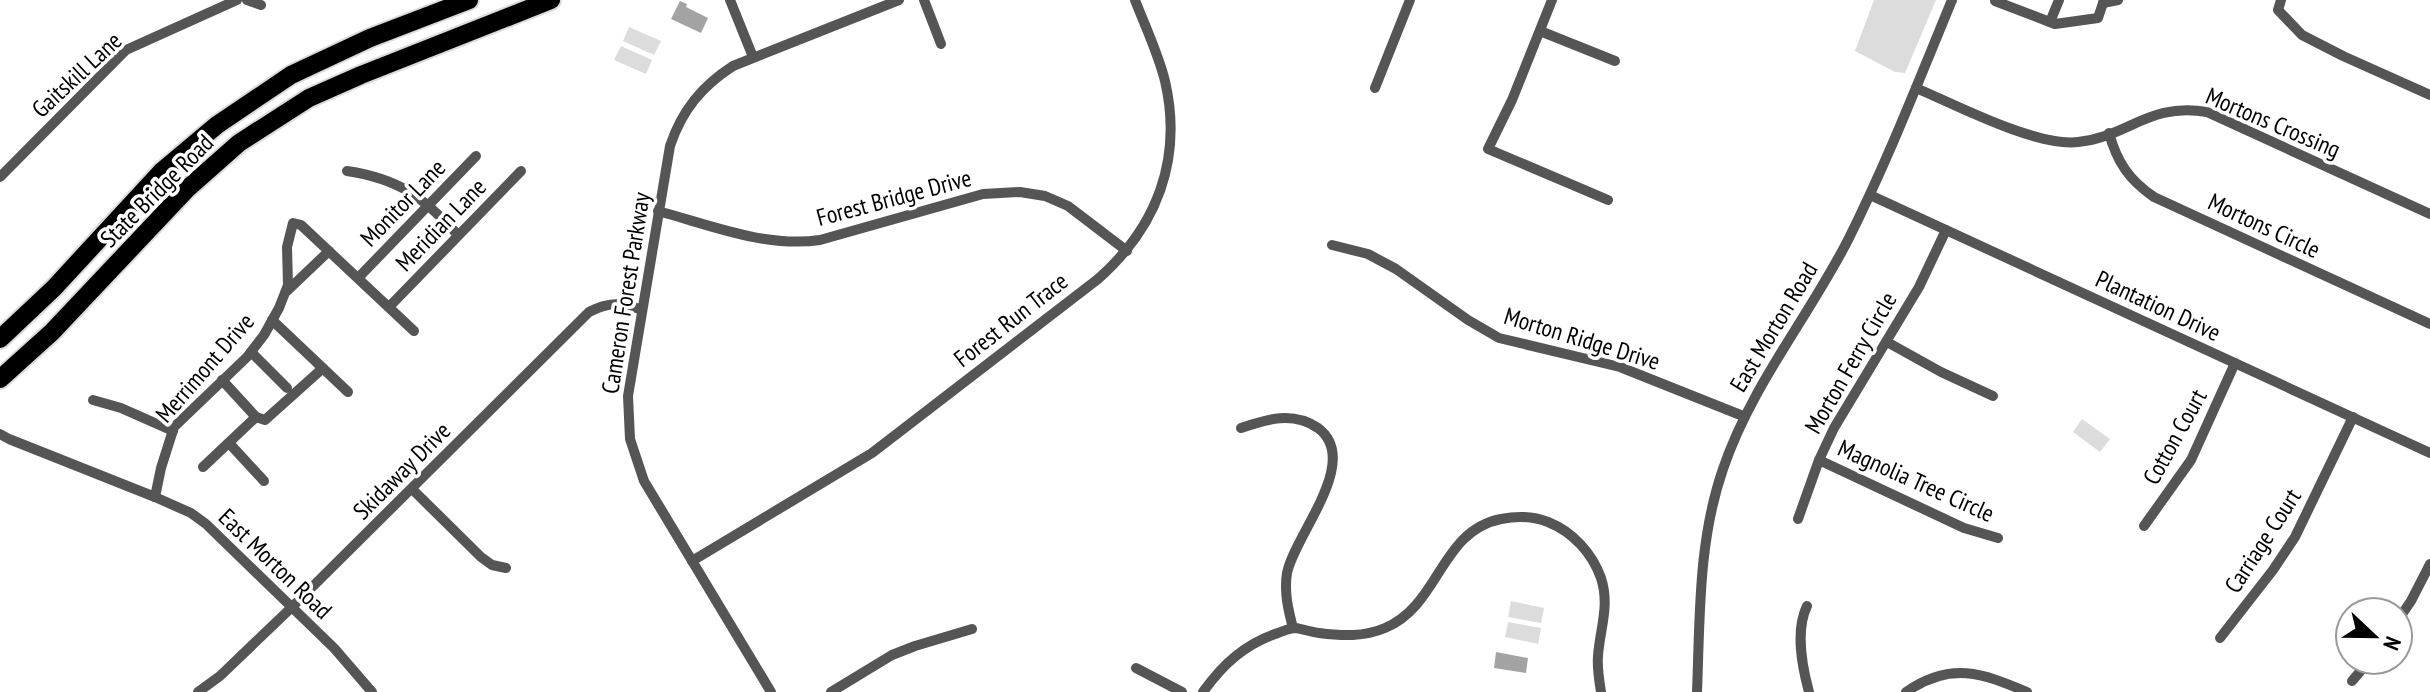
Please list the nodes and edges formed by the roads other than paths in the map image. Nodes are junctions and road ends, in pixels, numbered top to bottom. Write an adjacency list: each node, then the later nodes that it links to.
1 (237, 0): 32 (street, Gaitskill Lane)
2 (247, 0): 17 (street)
3 (469, 0): 50 (highway, State Bridge Road)
4 (551, 0): 55 (highway, State Bridge Road)
5 (730, 0): 21 (street)
6 (899, 0): 21 (street, Cameron Forest Parkway)
7 (924, 0): 20 (street)
8 (1135, 0): 24 (street, Forest Run Trace)
9 (1410, 0): 25 (street)
10 (1552, 0): 19 (street)
11 (1952, 0): 26 (street, East Morton Road)
12 (2059, 0): 18 (street)
13 (2118, 0): 16 (street)
14 (2281, 0): 27 (street)
15 (1995, 1): 18 (street)
16 (2101, 2): 18 (street)
17 (261, 5)
18 (2050, 22)
19 (1540, 31): 22 (street); 34 (street)
20 (941, 44)
21 (753, 57): 36 (street, Cameron Forest Parkway)
22 (1615, 61)
23 (1175, 73): 24 (street)
24 (1164, 77): 42 (street, Forest Run Trace)
25 (1375, 88)
26 (1916, 88): 28 (street, Mortons Crossing); 33 (street, East Morton Road)
27 (2430, 95)
28 (2109, 133): 37 (street, Mortons Crossing); 48 (street, Mortons Circle)
29 (476, 156): 35 (street, Monitor Lane)
30 (347, 171): 35 (street)
31 (521, 171): 39 (street, Meridian Lane)
32 (0, 177)
33 (1870, 195): 38 (street, Plantation Drive); 61 (street, East Morton Road)
34 (1608, 200)
35 (429, 204): 39 (street); 43 (street, Monitor Lane)
36 (658, 211): 42 (street, Forest Bridge Drive); 46 (street, Cameron Forest Parkway)
37 (2430, 214)
38 (1946, 230): 51 (street, Morton Ferry Circle); 53 (street, Plantation Drive)
39 (458, 235): 45 (street, Meridian Lane)
40 (1332, 245): 61 (street, Morton Ridge Drive)
41 (329, 251): 43 (street); 44 (street); 44 (street, Merrimont Drive)
42 (1127, 251): 77 (street, Forest Run Trace)
43 (358, 278): 45 (street)
44 (285, 292): 47 (street, Merrimont Drive)
45 (389, 307): 49 (street)
46 (642, 310): 72 (street, Skidaway Drive); 77 (street, Cameron Forest Parkway)
47 (272, 320): 52 (street, Merrimont Drive); 54 (street)
48 (2430, 324)
49 (414, 331)
50 (0, 339)
51 (1887, 342): 59 (street); 69 (street, Morton Ferry Circle)
52 (251, 352): 56 (street, Merrimont Drive); 57 (street)
53 (2235, 363): 63 (street, Plantation Drive); 75 (street, Cotton Court)
54 (323, 368): 58 (street); 62 (street)
55 (0, 379)
56 (222, 380): 62 (street); 65 (street, Merrimont Drive)
57 (287, 388)
58 (348, 392)
59 (1993, 396)
60 (93, 400): 65 (street)
61 (1743, 416): 96 (street, East Morton Road)
62 (256, 417): 67 (street)
63 (2353, 417): 68 (street, Plantation Drive); 85 (street, Carriage Court)
64 (1241, 428): 83 (street)
65 (173, 431): 73 (street, Merrimont Drive)
66 (0, 434): 73 (street, East Morton Road)
67 (229, 443): 70 (street); 71 (street)
68 (2430, 453)
69 (1819, 460): 74 (street, Morton Ferry Circle); 76 (street, Magnolia Tree Circle)
70 (203, 467)
71 (264, 481)
72 (412, 489): 79 (street); 82 (street, Skidaway Drive)
73 (155, 497): 82 (street, East Morton Road)
74 (1798, 519)
75 (2144, 526)
76 (1998, 538)
77 (692, 561): 91 (street, Cameron Forest Parkway)
78 (2430, 564): 80 (street)
79 (506, 568)
80 (2414, 596)
81 (1807, 606): 97 (street)
82 (291, 608): 89 (street, Skidaway Drive); 90 (street, East Morton Road)
83 (1293, 628): 94 (street); 95 (street)
84 (972, 629): 92 (street)
85 (2220, 638)
86 (1136, 668): 93 (street)
87 (2356, 676): 88 (street)
88 (2352, 681)
89 (198, 692)
90 (372, 692)
91 (771, 692)
92 (831, 692)
93 (1182, 692)
94 (1203, 692)
95 (1601, 692)
96 (1697, 692)
97 (1809, 692)
98 (1906, 692): 99 (street)
99 (2027, 692)

